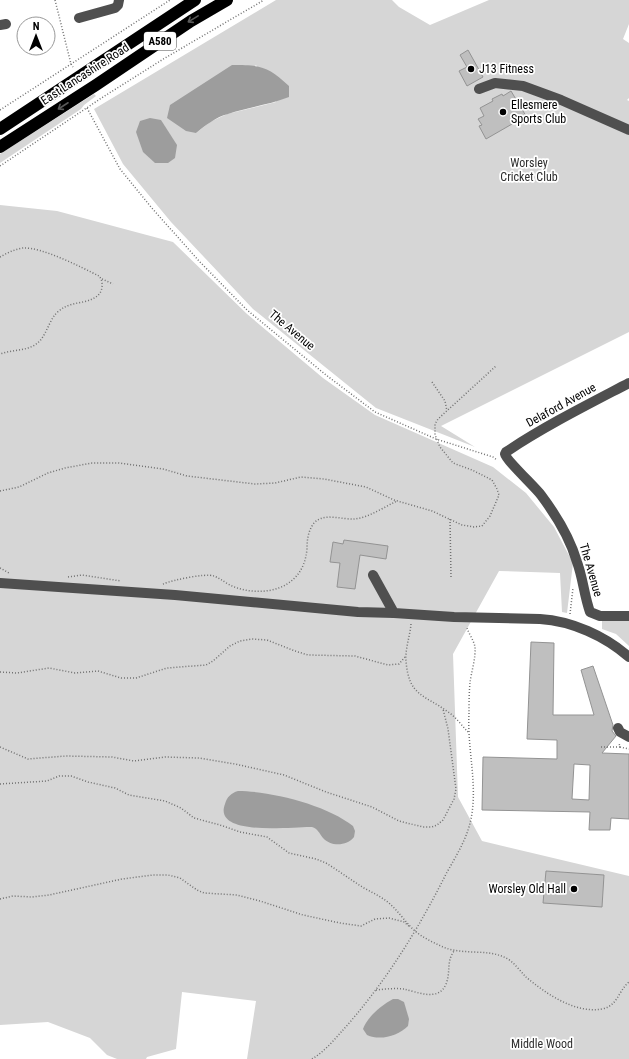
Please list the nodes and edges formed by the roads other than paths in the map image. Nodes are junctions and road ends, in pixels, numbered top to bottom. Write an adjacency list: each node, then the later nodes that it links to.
1 (119, 0): 4 (street)
2 (195, 0): 6 (highway, East Lancashire Road / A580)
3 (227, 0): 8 (highway, East Lancashire Road / A580, one-way to 8)
4 (79, 18)
5 (479, 89): 7 (street)
6 (0, 129)
7 (629, 130)
8 (0, 147)
9 (629, 383): 10 (street, Delaford Avenue)
10 (506, 452): 14 (street, The Avenue)
11 (373, 575): 13 (street)
12 (0, 583): 13 (street)
13 (394, 612): 15 (street)
14 (629, 616)
15 (629, 657)

